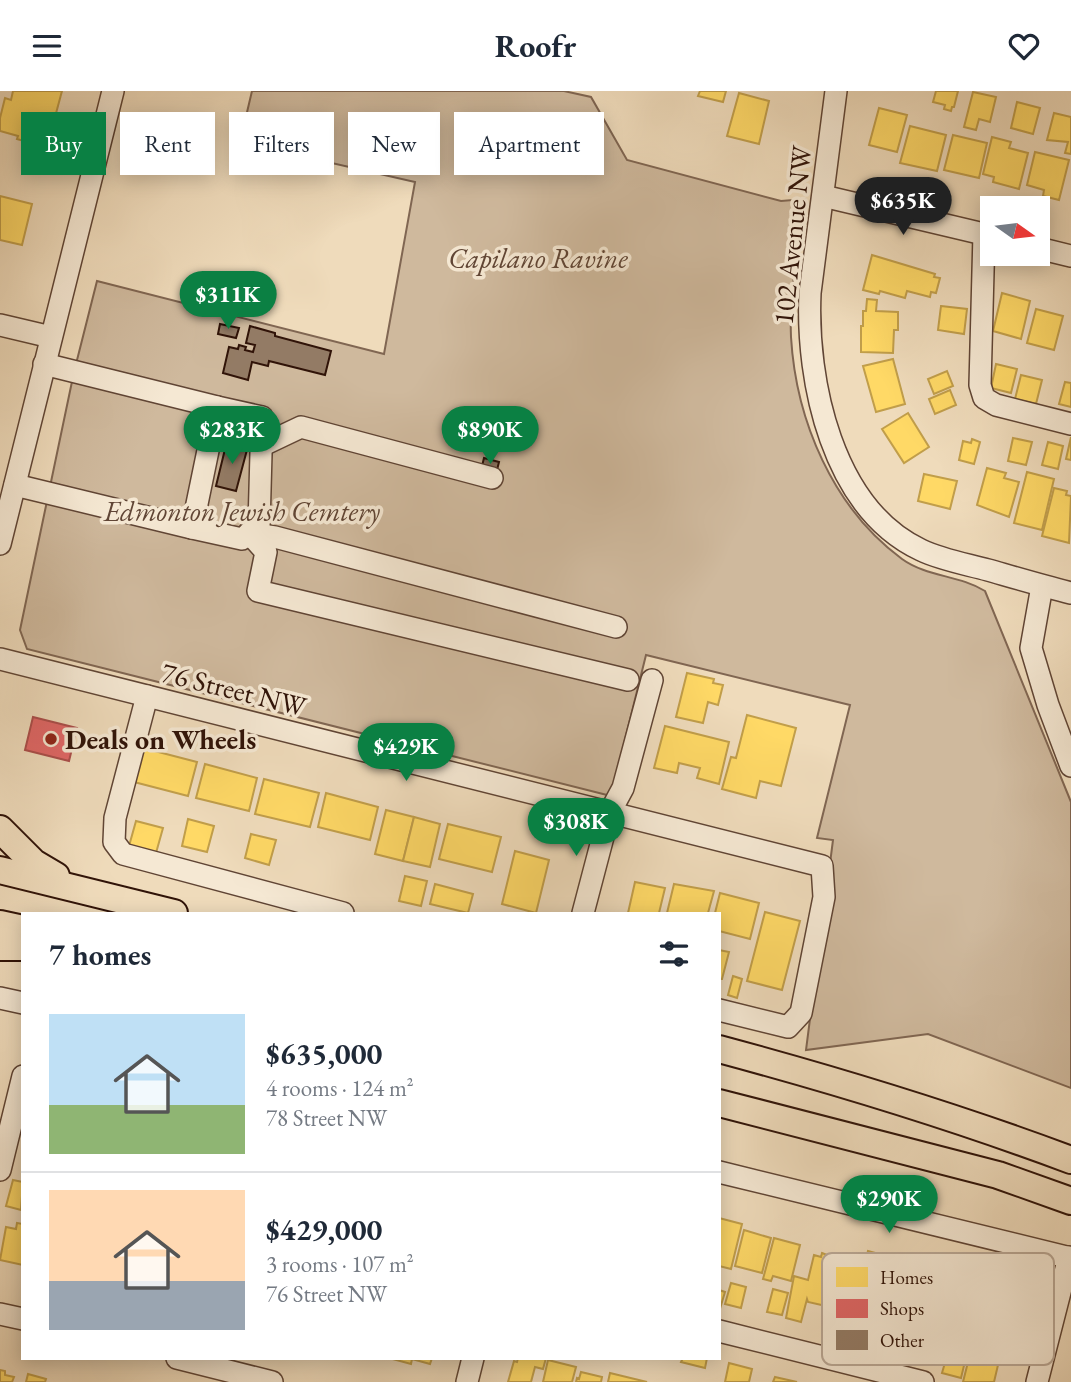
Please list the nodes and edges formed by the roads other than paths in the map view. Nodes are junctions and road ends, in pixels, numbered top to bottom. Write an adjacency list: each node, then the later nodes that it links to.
1 (113, 91): 9 (street)
2 (835, 91): 3 (street, 102 Avenue NW)
3 (823, 196): 4 (street); 19 (street, 102 Avenue NW)
4 (980, 233)
5 (1050, 251): 6 (street)
6 (1071, 256)
7 (987, 266): 12 (street)
8 (0, 325): 9 (street)
9 (51, 337): 10 (street)
10 (44, 365): 11 (street); 15 (street)
11 (217, 407): 13 (street); 16 (street)
12 (1071, 424)
13 (261, 446): 14 (street); 17 (street)
14 (492, 478)
15 (15, 485): 16 (street); 18 (street)
16 (192, 528): 17 (street)
17 (249, 533): 21 (street); 23 (street)
18 (0, 544)
19 (1042, 586): 20 (street, 102 Avenue NW); 26 (street)
20 (1071, 593)
21 (616, 628)
22 (0, 659): 25 (street, 76 Street NW)
23 (628, 680)
24 (652, 680): 27 (street)
25 (147, 696): 27 (street, 76 Street NW); 32 (street)
26 (1071, 767)
27 (609, 814): 33 (street); 40 (street, 76 Street NW)
28 (0, 829): 30 (main road)
29 (0, 870): 30 (main road)
30 (96, 894): 31 (main road)
31 (170, 912)
32 (340, 912)
33 (583, 912)
34 (0, 924): 35 (main road)
35 (21, 929)
36 (0, 947): 37 (main road)
37 (21, 947)
38 (0, 998): 39 (street)
39 (21, 1003)
40 (721, 1010)
41 (721, 1050): 45 (main road)
42 (21, 1088): 44 (street)
43 (721, 1104): 47 (main road)
44 (9, 1160)
45 (1071, 1160)
46 (721, 1172): 48 (street)
47 (1071, 1201)
48 (1053, 1253)
49 (1070, 1257): 51 (street)
50 (0, 1314): 52 (street)
51 (1054, 1318)
52 (21, 1319)
53 (721, 1332): 54 (street)
54 (822, 1357)
55 (185, 1360): 59 (street)
56 (472, 1360): 60 (street)
57 (855, 1365): 61 (street)
58 (1041, 1365): 62 (street)
59 (272, 1382)
60 (467, 1382)
61 (923, 1382)
62 (1037, 1382)

